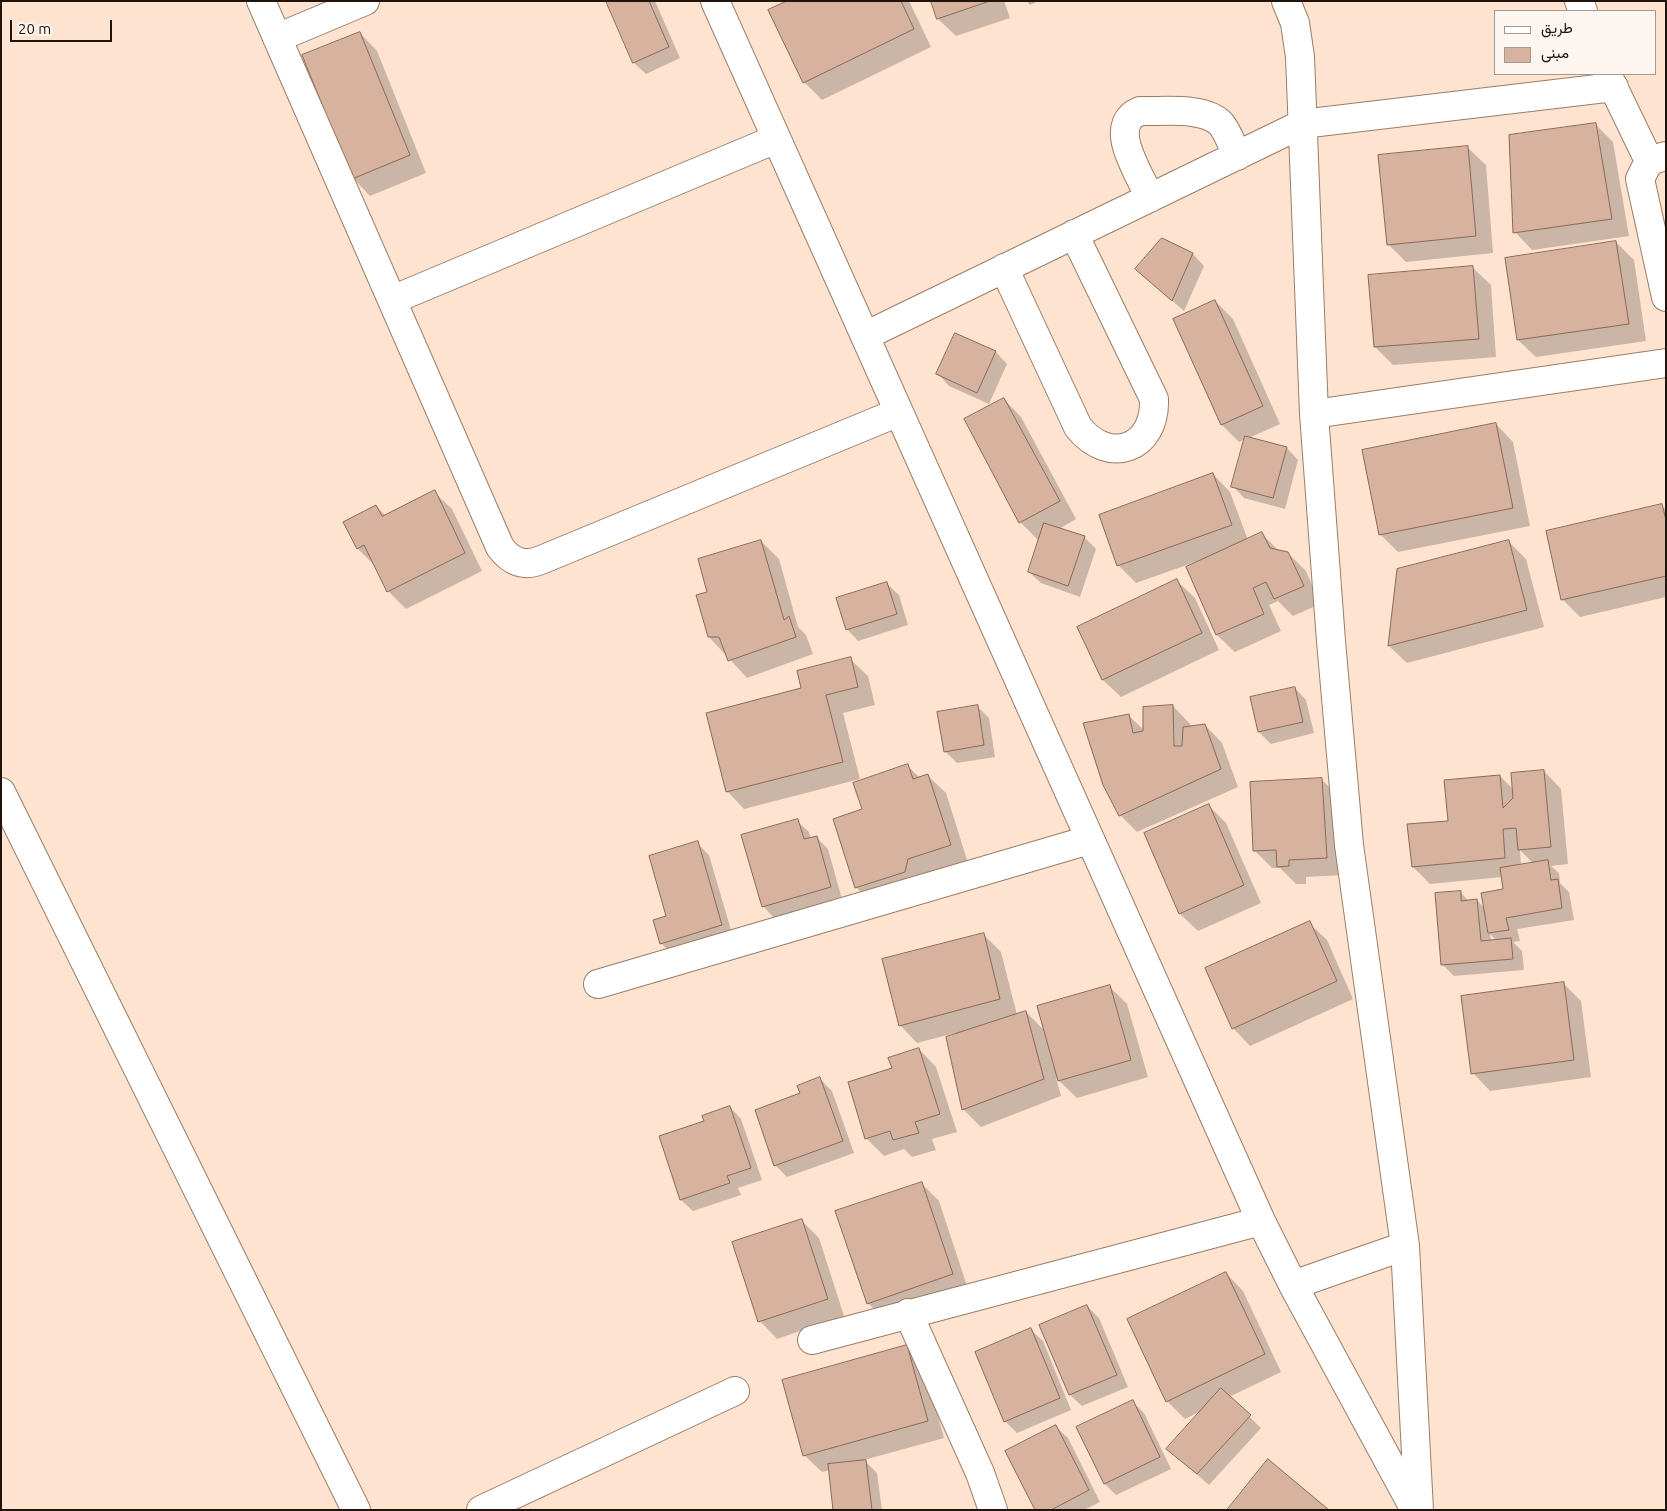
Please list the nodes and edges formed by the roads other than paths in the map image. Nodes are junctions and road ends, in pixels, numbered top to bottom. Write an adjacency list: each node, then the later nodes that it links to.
1 (261, 1): 5 (street)
2 (365, 1): 5 (street)
3 (715, 1): 8 (street)
4 (1286, 1): 7 (street)
5 (277, 38): 15 (street)
6 (1610, 80): 7 (street); 10 (street)
7 (1302, 124): 9 (street); 19 (street)
8 (776, 139): 15 (street); 16 (street)
9 (1237, 156): 11 (street); 11 (street)
10 (1658, 159): 14 (street)
11 (1150, 198): 12 (street)
12 (1074, 234): 13 (street); 13 (street)
13 (1004, 268): 16 (street)
14 (1666, 297)
15 (392, 300): 18 (street)
16 (865, 336): 18 (street)
17 (1666, 363): 19 (street)
18 (899, 412): 21 (street)
19 (1314, 414): 24 (street)
20 (1, 792): 29 (street)
21 (1089, 840): 22 (street); 23 (street)
22 (598, 984)
23 (1261, 1221): 25 (street); 26 (street)
24 (1405, 1246): 25 (street); 33 (street)
25 (1293, 1285): 32 (street)
26 (908, 1313): 27 (street); 31 (street)
27 (812, 1340)
28 (735, 1391): 30 (street)
29 (356, 1510)
30 (481, 1510)
31 (993, 1510)
32 (1415, 1510)
33 (1419, 1510)

